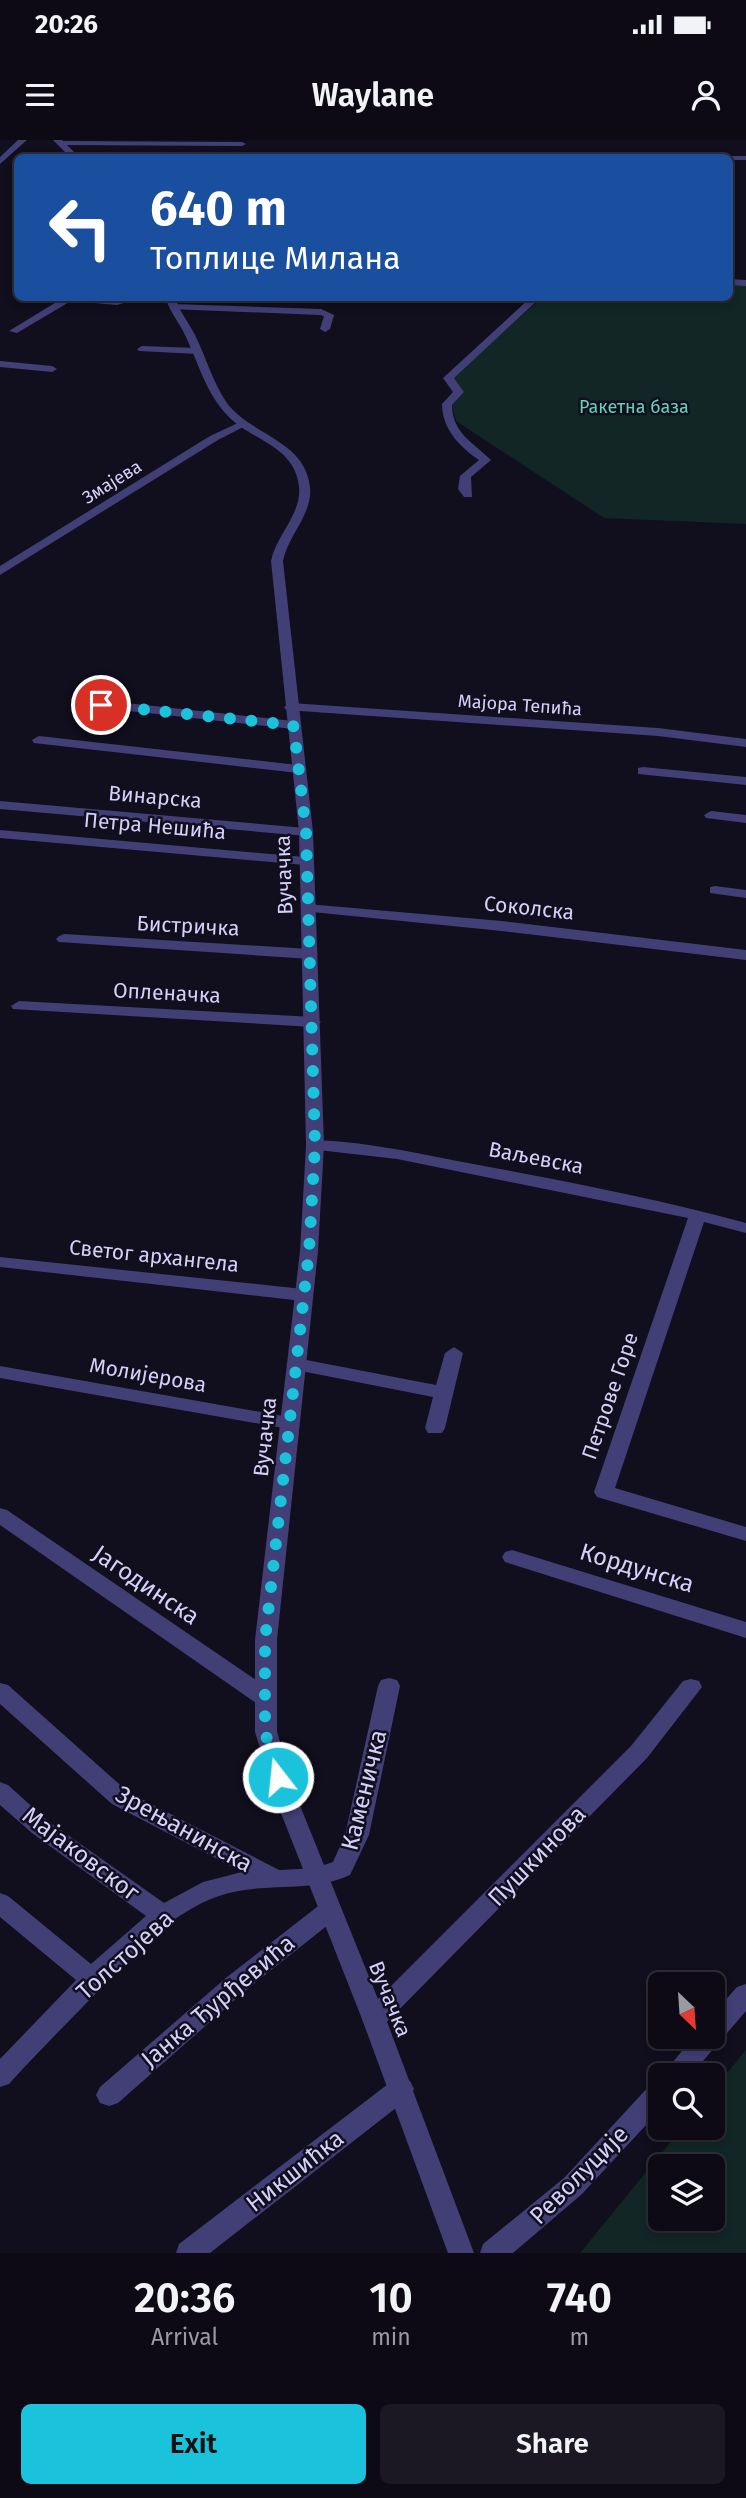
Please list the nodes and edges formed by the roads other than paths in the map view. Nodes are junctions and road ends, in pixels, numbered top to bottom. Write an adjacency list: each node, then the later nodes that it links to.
1 (23, 140): 5 (street)
2 (59, 142): 3 (street); 4 (street)
3 (242, 144)
4 (72, 154)
5 (0, 162)
6 (64, 301): 10 (street)
7 (532, 301): 16 (street)
8 (172, 302): 9 (street); 12 (street, Вучачка)
9 (325, 328)
10 (13, 331)
11 (142, 349): 12 (street)
12 (197, 351): 15 (street, Вучачка)
13 (0, 364): 14 (street)
14 (52, 369)
15 (244, 424): 17 (street, Змајева); 19 (street, Вучачка)
16 (468, 495)
17 (0, 571)
18 (80, 702): 19 (street, Мајора Тепића)
19 (292, 716): 21 (street, Мајора Тепића); 22 (street, Вучачка)
20 (39, 740): 22 (street)
21 (746, 743)
22 (298, 769): 28 (street, Вучачка)
23 (643, 771): 24 (street)
24 (746, 781)
25 (0, 805): 28 (street, Винарска)
26 (711, 815): 27 (street)
27 (746, 819)
28 (306, 832): 30 (street, Вучачка)
29 (0, 834): 30 (street, Петра Нешића)
30 (306, 860): 33 (street, Вучачка)
31 (715, 891): 32 (street)
32 (746, 894)
33 (307, 908): 35 (street, Вучачка); 36 (street, Соколска)
34 (64, 939): 35 (street, Бистричка)
35 (310, 954): 38 (street, Вучачка)
36 (746, 955)
37 (19, 1006): 38 (street, Опленачка)
38 (313, 1022): 39 (street, Вучачка)
39 (315, 1145): 40 (street, Ваљевска); 43 (street, Вучачка)
40 (698, 1214): 41 (street, Ваљевска); 51 (street, Петрове Горе)
41 (746, 1228)
42 (0, 1262): 43 (street, Светог архангела)
43 (303, 1295): 45 (street, Вучачка)
44 (454, 1353): 47 (street)
45 (296, 1364): 47 (street); 48 (street, Вучачка)
46 (0, 1372): 48 (street, Молијерова)
47 (444, 1394): 49 (street)
48 (289, 1423): 57 (street, Вучачка)
49 (435, 1428)
50 (0, 1515): 57 (street, Јагодинска)
51 (746, 1534)
52 (512, 1557): 53 (street, Кордунска)
53 (746, 1630)
54 (389, 1686): 59 (street, Каменичка)
55 (691, 1686): 67 (street, Пушкинова)
56 (0, 1690): 60 (street, Зрењанинска)
57 (264, 1697): 59 (street, Вучачка)
58 (0, 1791): 63 (street, Мајаковског)
59 (317, 1876): 60 (street, Толстојева); 62 (street, Вучачка)
60 (277, 1880): 63 (street, Толстојева)
61 (0, 1903): 64 (street)
62 (330, 1910): 67 (street, Вучачка); 72 (street, Јанка Ђурђевића)
63 (163, 1916): 64 (street, Толстојева)
64 (93, 1980): 70 (street, Толстојева)
65 (746, 1994): 66 (street)
66 (725, 2017)
67 (374, 2019): 71 (street, Вучачка)
68 (698, 2049): 69 (street)
69 (685, 2063)
70 (0, 2076)
71 (401, 2089): 74 (street, Никшићка); 75 (street, Вучачка)
72 (109, 2095)
73 (648, 2105): 76 (street, Револуције)
74 (189, 2253)
75 (461, 2253)
76 (493, 2253)

